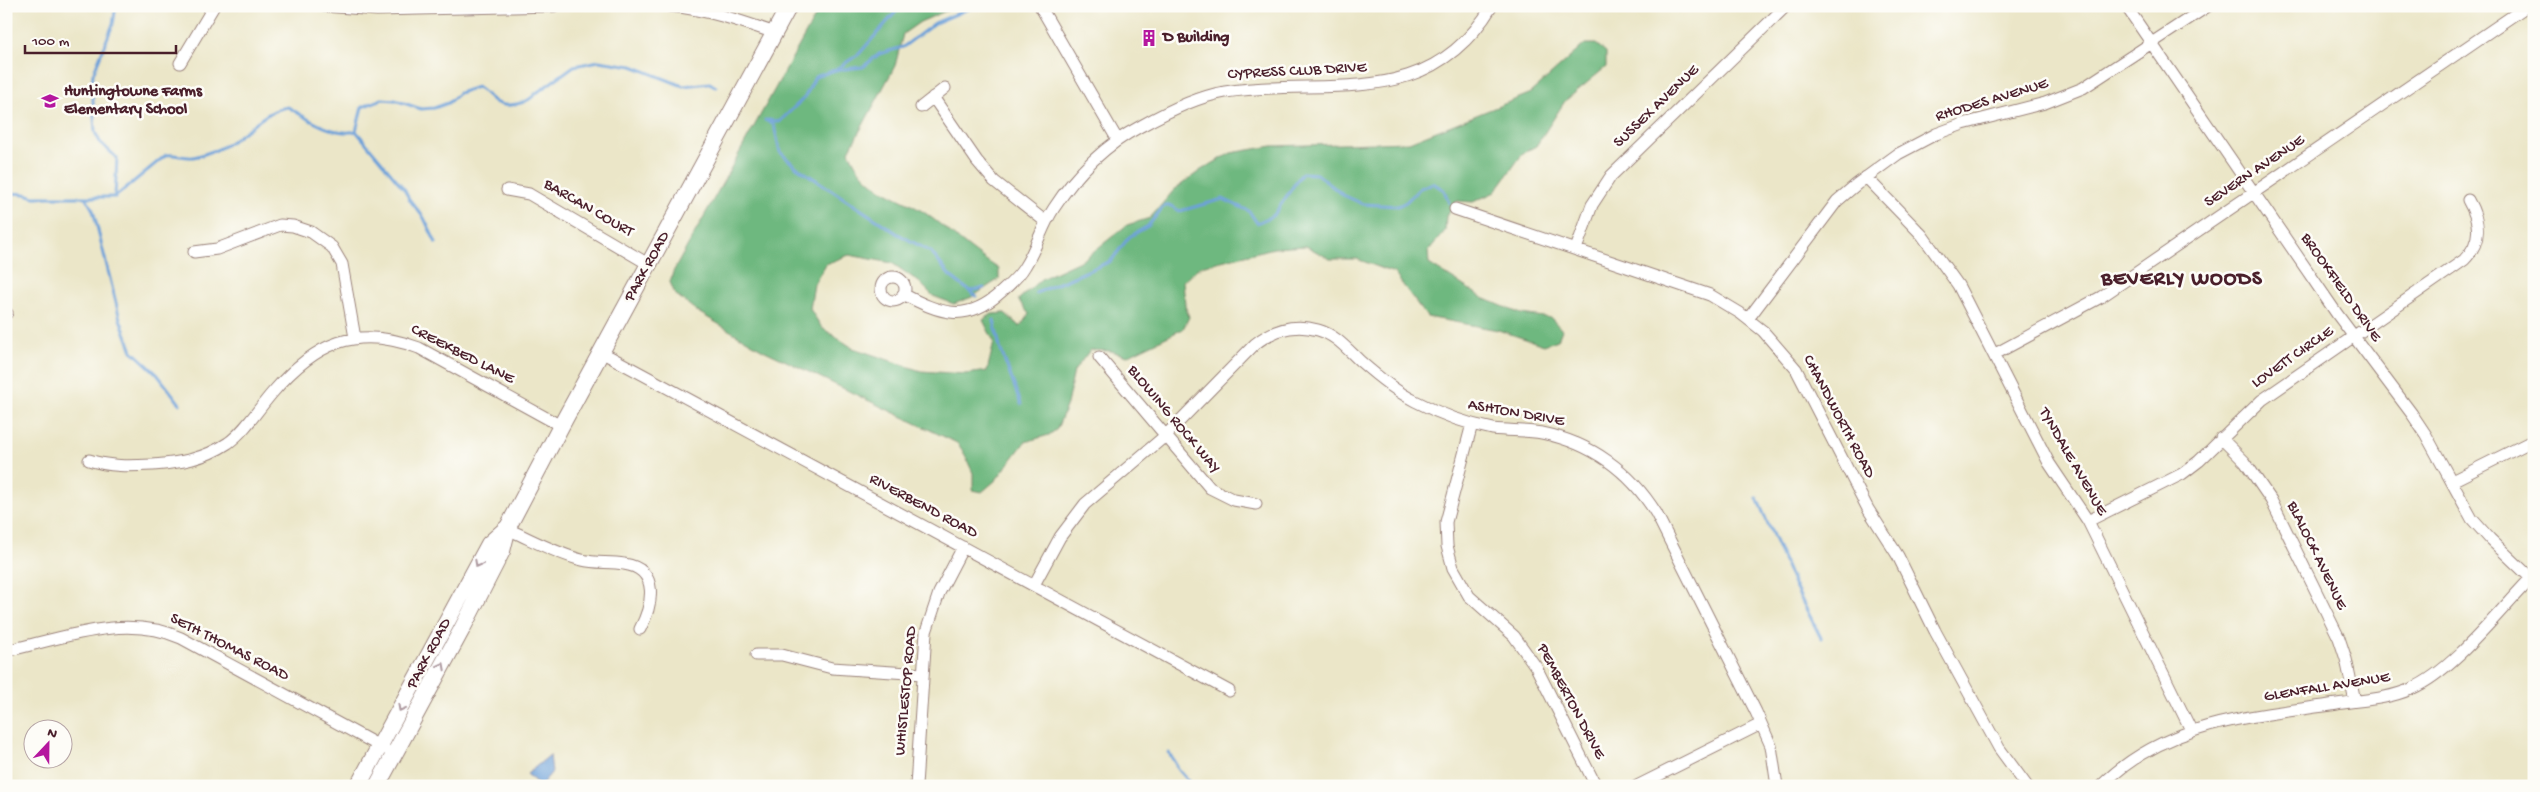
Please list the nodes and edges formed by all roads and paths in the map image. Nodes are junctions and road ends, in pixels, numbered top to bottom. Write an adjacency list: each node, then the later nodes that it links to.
1 (214, 6): 14 (street)
2 (324, 6): 3 (street)
3 (554, 6)
4 (668, 6): 12 (street)
5 (789, 6): 12 (main road, PARK ROAD)
6 (1040, 6): 18 (street)
7 (1492, 6): 18 (street, CYPRESS CLUB DRIVE)
8 (1786, 6): 25 (street, SUSSEX AVENUE)
9 (2126, 6): 13 (street, BROOKFIELD DRIVE)
10 (2208, 6): 13 (street, RHODES AVENUE)
11 (2526, 6): 21 (street, SEVERN AVENUE)
12 (775, 33): 27 (main road, PARK ROAD)
13 (2152, 44): 19 (street, RHODES AVENUE); 21 (street, BROOKFIELD DRIVE)
14 (180, 63)
15 (945, 88): 16 (street)
16 (933, 97): 17 (street); 24 (street)
17 (921, 107)
18 (1117, 139): 24 (street, CYPRESS CLUB DRIVE)
19 (1866, 177): 29 (street, RHODES AVENUE); 33 (street, TYNDALE AVENUE)
20 (507, 190): 27 (street, BARCAN COURT)
21 (2254, 193): 30 (street, BROOKFIELD DRIVE); 33 (street, SEVERN AVENUE)
22 (2468, 200): 30 (street, LOVETT CIRCLE)
23 (1455, 209): 25 (street, CHANDWORTH ROAD)
24 (1046, 222): 28 (street, CYPRESS CLUB DRIVE)
25 (1576, 249): 29 (street, CHANDWORTH ROAD)
26 (194, 252): 31 (street)
27 (650, 264): 32 (main road, PARK ROAD)
28 (903, 294)
29 (1748, 319): 63 (street, CHANDWORTH ROAD)
30 (2353, 336): 38 (street, LOVETT CIRCLE); 41 (street, BROOKFIELD DRIVE)
31 (354, 338): 36 (street, CREEKBED LANE); 40 (street, CREEKBED LANE)
32 (601, 352): 36 (main road, PARK ROAD); 45 (street, RIVERBEND ROAD)
33 (1995, 354): 43 (street, TYNDALE AVENUE)
34 (1100, 357): 37 (street, BLOWING ROCK WAY)
35 (1472, 424): 37 (street, ASHTON DRIVE); 54 (street, ASHTON DRIVE); 60 (street, PEMBERTON DRIVE)
36 (561, 426): 44 (main road, PARK ROAD)
37 (1165, 436): 42 (street, BLOWING ROCK WAY); 47 (street, ASHTON DRIVE)
38 (2221, 438): 43 (street, LOVETT CIRCLE); 53 (street, BLALOCK AVENUE)
39 (2534, 440): 41 (street)
40 (89, 460)
41 (2452, 481): 46 (street, BROOKFIELD DRIVE)
42 (1256, 504)
43 (2088, 521): 55 (street, TYNDALE AVENUE)
44 (508, 527): 48 (street); 56 (main road, PARK ROAD)
45 (963, 547): 47 (street, RIVERBEND ROAD); 51 (street, WHISTLESTOP ROAD)
46 (2532, 580): 53 (street, GLENFALL AVENUE)
47 (1034, 585): 52 (street, RIVERBEND ROAD)
48 (640, 629)
49 (6, 651): 56 (street, SETH THOMAS ROAD)
50 (756, 655): 51 (street)
51 (923, 674): 59 (street, WHISTLESTOP ROAD)
52 (1229, 691)
53 (2355, 701): 55 (street, GLENFALL AVENUE)
54 (1762, 724): 61 (street); 62 (street, ASHTON DRIVE)
55 (2191, 730): 64 (street, GLENFALL AVENUE)
56 (387, 750): 57 (main road, PARK ROAD); 58 (main road, PARK ROAD)
57 (358, 786)
58 (377, 786)
59 (916, 786)
60 (1596, 786)
61 (1637, 786)
62 (1777, 786)
63 (2027, 786)
64 (2101, 786)

